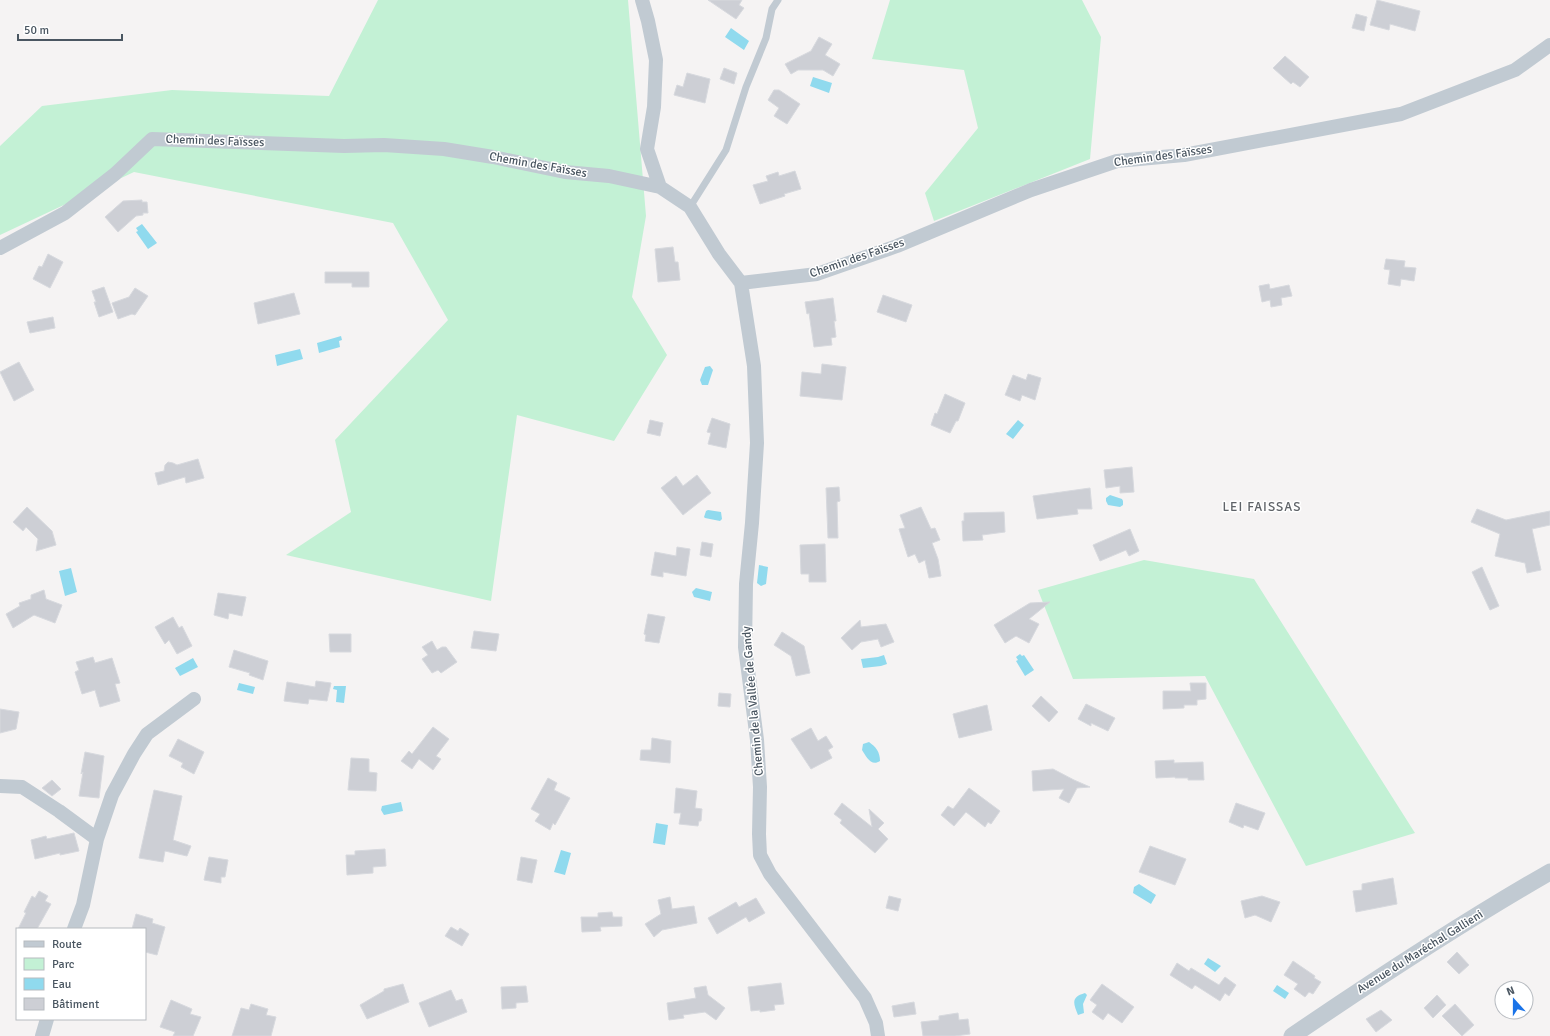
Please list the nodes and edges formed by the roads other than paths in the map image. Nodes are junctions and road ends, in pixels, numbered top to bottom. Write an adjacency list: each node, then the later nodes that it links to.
1 (642, 0): 4 (street)
2 (778, 0): 5 (lane)
3 (1550, 45): 7 (street, Chemin des Faïsses)
4 (660, 187): 5 (street, Chemin des Faïsses); 6 (street, Chemin des Faïsses)
5 (690, 207): 7 (street, Chemin des Faïsses)
6 (0, 248)
7 (740, 283): 15 (street, Chemin de la Vallée de Gandy)
8 (194, 699): 10 (street)
9 (0, 786): 10 (street)
10 (97, 839): 12 (street)
11 (1550, 872): 16 (street, Avenue du Maréchal Gallieni)
12 (74, 928)
13 (47, 1020): 14 (street)
14 (42, 1036)
15 (878, 1036)
16 (1292, 1036)

